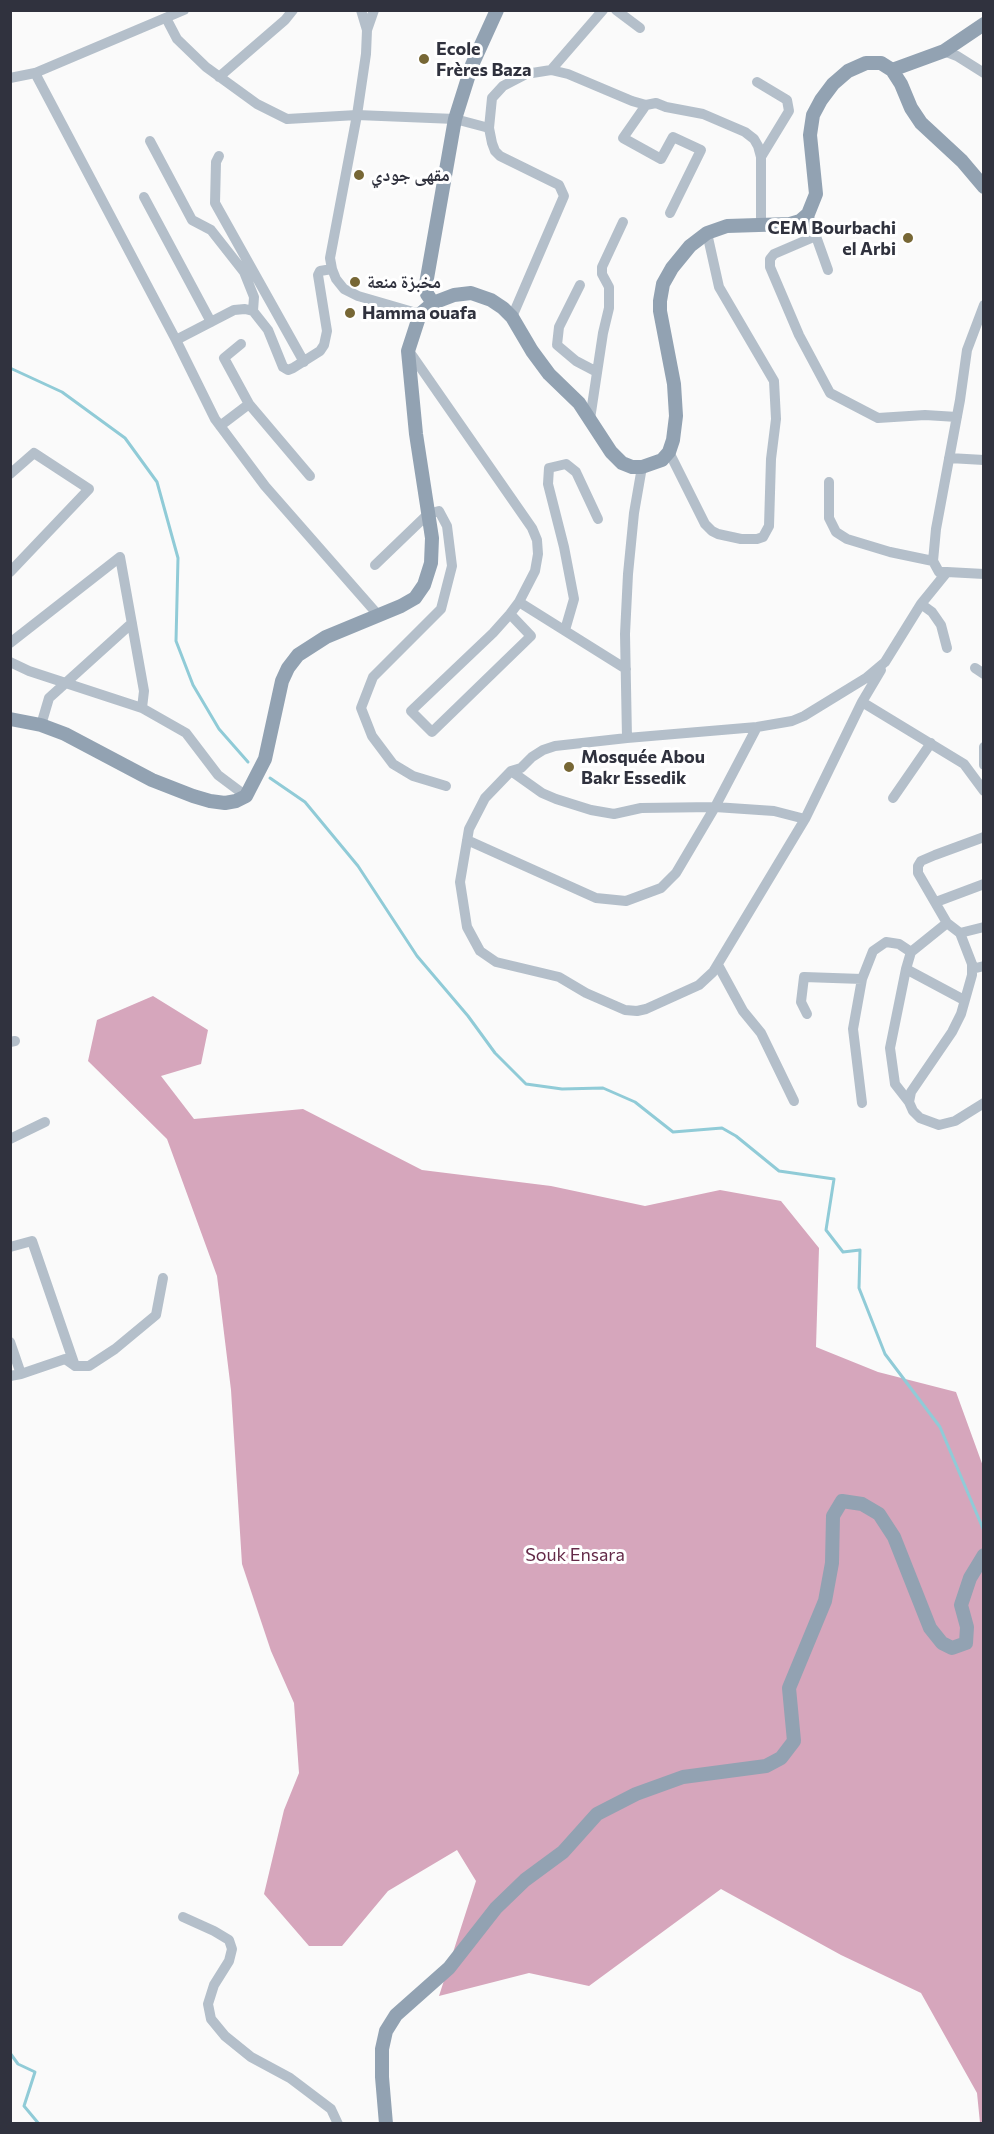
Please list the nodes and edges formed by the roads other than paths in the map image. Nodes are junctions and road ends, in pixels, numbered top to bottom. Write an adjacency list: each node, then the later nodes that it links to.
1 (293, 10): 16 (street)
2 (361, 10): 10 (street)
3 (374, 10): 10 (street)
4 (497, 10): 21 (main road)
5 (603, 10): 12 (street)
6 (616, 10): 9 (street)
7 (176, 13): 14 (street); 16 (street)
8 (984, 24): 11 (main road)
9 (640, 28)
10 (367, 30): 20 (street)
11 (944, 51): 13 (main road); 15 (street)
12 (551, 70): 19 (street); 22 (street)
13 (892, 70): 26 (main road); 29 (main road)
14 (35, 73): 17 (street); 44 (street)
15 (984, 73)
16 (219, 77): 20 (street)
17 (10, 78)
18 (757, 82): 25 (street)
19 (646, 105): 25 (street); 28 (street)
20 (357, 115): 21 (street); 34 (street)
21 (455, 119): 22 (street); 37 (main road)
22 (489, 128): 41 (street)
23 (150, 141): 39 (street)
24 (219, 156): 47 (street)
25 (761, 157): 31 (street)
26 (984, 187)
27 (144, 197): 42 (street)
28 (670, 213)
29 (808, 214): 31 (main road); 33 (street)
30 (623, 222): 48 (street)
31 (761, 225): 32 (main road)
32 (707, 233): 53 (main road); 53 (street)
33 (816, 236): 35 (street); 50 (street)
34 (332, 268): 40 (street); 47 (street)
35 (828, 270)
36 (580, 285): 48 (street)
37 (433, 303): 40 (main road); 41 (main road)
38 (984, 305): 43 (street)
39 (253, 311): 42 (street); 47 (street)
40 (420, 314): 46 (main road)
41 (512, 317): 51 (main road)
42 (211, 322): 44 (street)
43 (980, 328): 50 (street)
44 (176, 340): 52 (street)
45 (241, 344): 49 (street)
46 (408, 351): 60 (main road); 67 (street)
47 (304, 362)
48 (597, 372): 51 (street)
49 (249, 404): 52 (street); 58 (street)
50 (957, 417): 54 (street)
51 (590, 419): 56 (main road)
52 (220, 426): 70 (street)
53 (669, 452): 56 (main road)
54 (949, 458): 55 (street); 62 (street)
55 (984, 460)
56 (642, 467): 77 (street)
57 (10, 474): 64 (street)
58 (310, 476)
59 (829, 482): 62 (street)
60 (428, 514): 63 (street); 70 (main road); 89 (street)
61 (598, 519): 72 (street)
62 (933, 561): 65 (street)
63 (375, 564)
64 (10, 572)
65 (947, 572): 66 (street); 68 (street)
66 (984, 574)
67 (519, 602): 69 (street); 72 (street)
68 (921, 604): 74 (street); 76 (street)
69 (510, 614): 69 (street)
70 (379, 616): 91 (main road)
71 (132, 623): 73 (street); 78 (street); 80 (street)
72 (565, 630): 77 (street)
73 (10, 643)
74 (946, 648)
75 (10, 662): 78 (street)
76 (885, 662): 79 (street); 83 (street)
77 (626, 669): 84 (street)
78 (67, 682): 80 (street); 82 (street)
79 (862, 702): 85 (street); 94 (street)
80 (142, 708): 91 (street)
81 (10, 719): 82 (main road)
82 (41, 725): 91 (main road)
83 (757, 727): 84 (street); 93 (street)
84 (627, 738): 88 (street)
85 (931, 743): 90 (street); 92 (street)
86 (984, 747): 87 (street)
87 (984, 765)
88 (511, 771): 93 (street); 96 (street)
89 (446, 786)
90 (984, 791)
91 (246, 796)
92 (892, 798)
93 (715, 807): 94 (street); 96 (street)
94 (805, 819): 103 (street)
95 (984, 837): 98 (street)
96 (467, 840): 103 (street)
97 (984, 884): 98 (street)
98 (936, 902): 99 (street)
99 (947, 923): 101 (street); 102 (street)
100 (984, 927): 101 (street)
101 (960, 933): 106 (street)
102 (911, 952): 105 (street); 107 (street)
103 (718, 965): 110 (street)
104 (984, 966): 106 (street)
105 (906, 969): 108 (street); 111 (street)
106 (972, 969): 108 (street)
107 (862, 980): 109 (street); 112 (street)
108 (964, 1000): 111 (street)
109 (807, 1014)
110 (794, 1101)
111 (909, 1102): 113 (street)
112 (862, 1103)
113 (984, 1104)
114 (45, 1122): 115 (street)
115 (10, 1139)
116 (10, 1246): 119 (street)
117 (164, 1278): 119 (street)
118 (10, 1341): 120 (street)
119 (75, 1365): 120 (street)
120 (16, 1375)
121 (984, 1555): 124 (main road)
122 (183, 1917): 123 (street)
123 (338, 2124)
124 (386, 2124)

